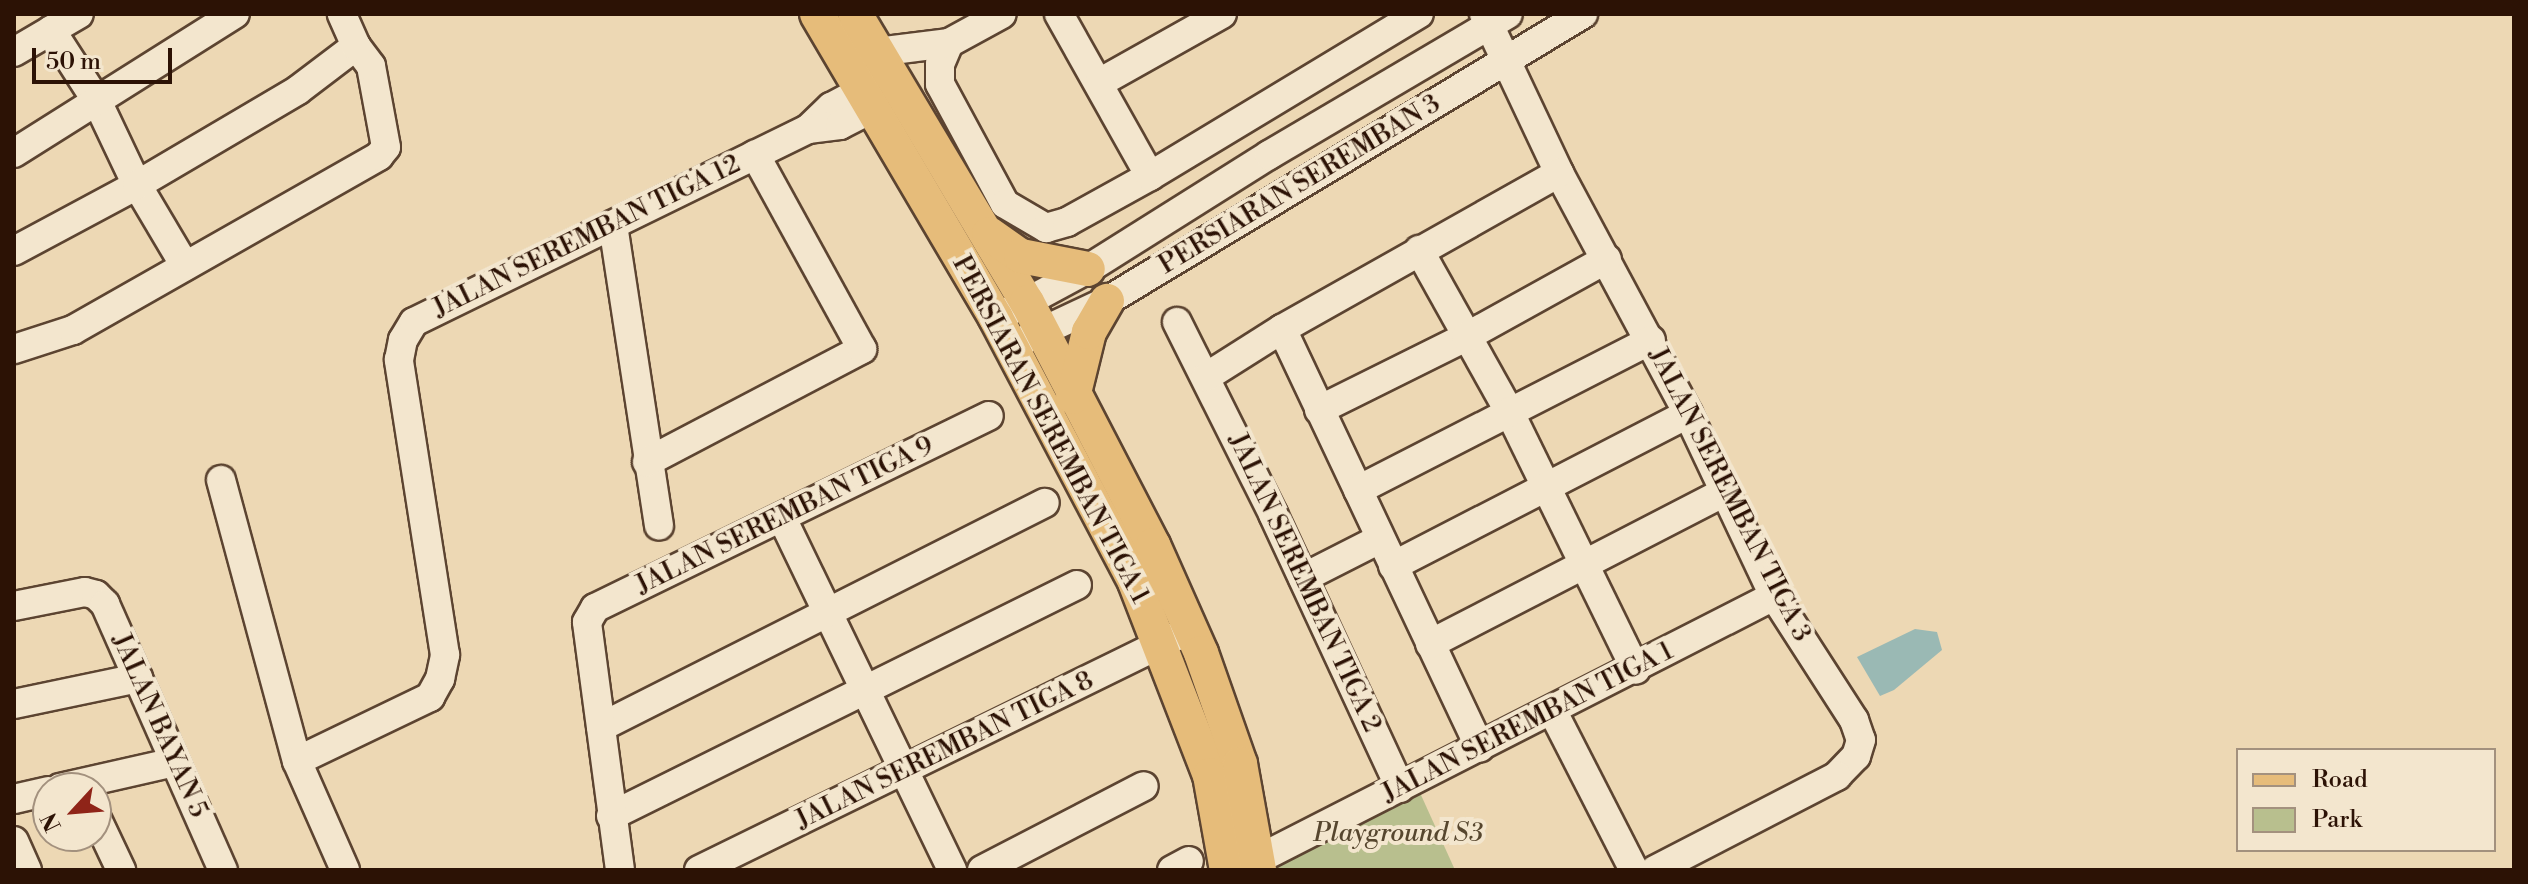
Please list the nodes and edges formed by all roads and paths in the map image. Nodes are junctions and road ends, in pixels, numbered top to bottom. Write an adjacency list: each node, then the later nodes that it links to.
1 (79, 14): 13 (street)
2 (235, 14): 20 (street)
3 (342, 14): 15 (street)
4 (817, 14): 19 (main road, PERSIARAN SEREMBAN TIGA 1)
5 (1002, 14): 14 (street)
6 (1059, 14): 18 (street)
7 (1222, 14): 11 (street)
8 (1419, 14): 24 (street)
9 (1583, 14): 17 (street, PERSIARAN SEREMBAN 3)
10 (1493, 18): 17 (street, JALAN SEREMBAN TIGA 3); 32 (street, PERSIARAN SEREMBAN 3)
11 (1185, 23): 18 (street)
12 (868, 26): 14 (street); 27 (main road, PERSIARAN SEREMBAN TIGA 1)
13 (51, 30): 16 (street); 20 (street)
14 (949, 43): 24 (street)
15 (356, 46): 25 (street); 31 (street)
16 (14, 52)
17 (1504, 62): 23 (street, JALAN SEREMBAN TIGA 3); 33 (street, PERSIARAN SEREMBAN 3)
18 (1099, 83): 24 (street)
19 (866, 100): 22 (street, JALAN SEREMBAN TIGA 12); 37 (main road, PERSIARAN SEREMBAN TIGA 1)
20 (98, 103): 21 (street); 25 (street)
21 (14, 153)
22 (755, 154): 26 (street, JALAN SEREMBAN TIGA 12); 47 (street)
23 (1559, 173): 28 (street); 30 (street, JALAN SEREMBAN TIGA 3)
24 (1150, 176)
25 (137, 185): 29 (street); 31 (street)
26 (613, 225): 47 (street); 72 (street, JALAN SEREMBAN TIGA 12)
27 (985, 232): 32 (main road); 34 (main road, PERSIARAN SEREMBAN TIGA 1)
28 (1419, 250): 36 (street); 38 (street)
29 (14, 251)
30 (1607, 259): 38 (street); 39 (street, JALAN SEREMBAN TIGA 3)
31 (185, 266): 40 (street)
32 (1088, 269): 34 (street, PERSIARAN SEREMBAN 3)
33 (1107, 301): 34 (street, PERSIARAN SEREMBAN 3); 42 (main road)
34 (1034, 317): 37 (street, PERSIARAN SEREMBAN 3); 42 (main road, PERSIARAN SEREMBAN TIGA 1)
35 (1177, 322): 41 (street, JALAN SEREMBAN TIGA 2)
36 (1282, 329): 41 (street); 43 (street)
37 (1004, 332): 63 (main road, PERSIARAN SEREMBAN TIGA 1)
38 (1466, 337): 43 (street); 44 (street)
39 (1651, 340): 44 (street); 45 (street, JALAN SEREMBAN TIGA 3)
40 (14, 349)
41 (1206, 377): 58 (street, JALAN SEREMBAN TIGA 2)
42 (1073, 397): 63 (main road, PERSIARAN SEREMBAN TIGA 1)
43 (1319, 410): 50 (street)
44 (1509, 411): 49 (street); 50 (street)
45 (1688, 414): 49 (street); 51 (street, JALAN SEREMBAN TIGA 3)
46 (989, 416): 53 (street, JALAN SEREMBAN TIGA 9)
47 (647, 462): 54 (street)
48 (221, 480): 72 (street)
49 (1549, 488): 56 (street); 57 (street)
50 (1358, 490): 55 (street)
51 (1725, 492): 57 (street); 60 (street, JALAN SEREMBAN TIGA 3)
52 (1045, 503): 62 (street)
53 (782, 518): 62 (street); 70 (street, JALAN SEREMBAN TIGA 9)
54 (659, 525)
55 (1380, 539): 56 (street); 58 (street)
56 (1393, 566): 64 (street)
57 (1585, 567): 64 (street); 65 (street)
58 (1303, 578): 77 (street, JALAN SEREMBAN TIGA 2)
59 (1077, 585): 67 (street)
60 (1774, 596): 65 (street, JALAN SEREMBAN TIGA 1); 91 (street, JALAN SEREMBAN TIGA 3)
61 (14, 606): 66 (street, JALAN BAYAN 5)
62 (827, 615): 67 (street); 70 (street)
63 (1176, 637): 74 (street, JALAN SEREMBAN TIGA 8); 81 (main road, PERSIARAN SEREMBAN TIGA 1)
64 (1430, 644): 71 (street)
65 (1636, 670): 69 (street, JALAN SEREMBAN TIGA 1)
66 (138, 678): 68 (street); 73 (street, JALAN BAYAN 5)
67 (866, 692): 74 (street); 78 (street)
68 (14, 704)
69 (1553, 712): 71 (street, JALAN SEREMBAN TIGA 1); 90 (street)
70 (601, 727): 78 (street)
71 (1480, 748): 77 (street, JALAN SEREMBAN TIGA 1)
72 (297, 761): 85 (street)
73 (174, 762): 75 (street); 84 (street, JALAN BAYAN 5)
74 (904, 773): 87 (street, JALAN SEREMBAN TIGA 8); 88 (street)
75 (112, 777)
76 (1144, 786): 89 (street)
77 (1400, 788): 81 (street, JALAN SEREMBAN TIGA 1)
78 (611, 816): 86 (street)
79 (14, 841): 82 (street)
80 (112, 851): 83 (street)
81 (1245, 867)
82 (27, 870)
83 (121, 870)
84 (223, 870)
85 (345, 870)
86 (620, 870)
87 (699, 870)
88 (952, 870)
89 (982, 870)
90 (1634, 870)
91 (1655, 870)

